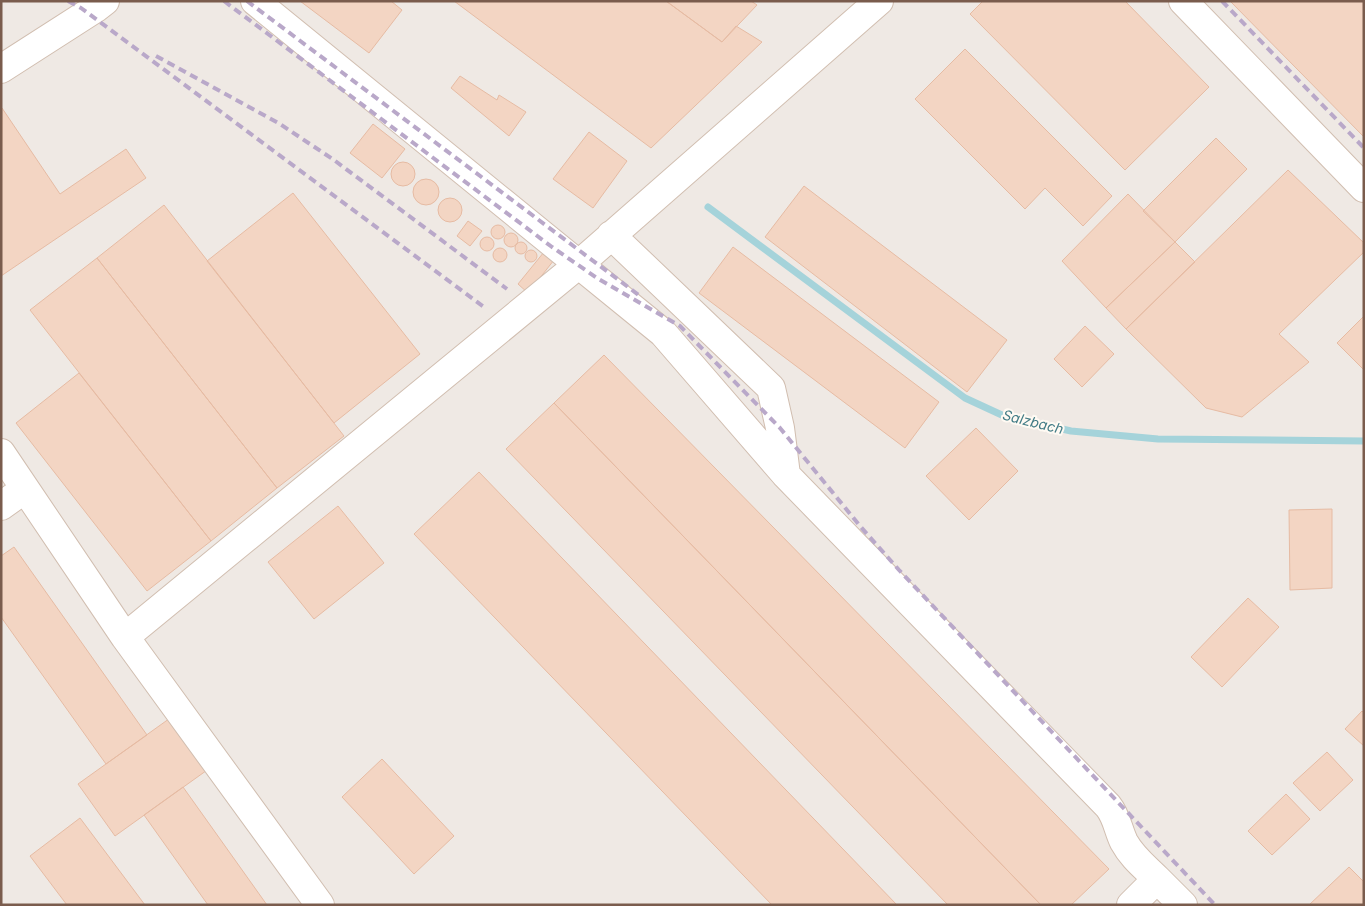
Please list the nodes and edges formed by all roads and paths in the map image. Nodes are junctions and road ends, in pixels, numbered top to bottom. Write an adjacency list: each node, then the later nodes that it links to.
1 (254, 1): 8 (lane)
2 (879, 1): 7 (lane)
3 (1183, 1): 6 (lane)
4 (94, 4): 5 (lane)
5 (1, 69)
6 (1364, 188)
7 (611, 235): 8 (lane); 10 (lane)
8 (578, 265): 10 (lane); 13 (lane)
9 (1, 453): 11 (lane)
10 (786, 475): 14 (lane)
11 (25, 489): 12 (lane); 13 (lane)
12 (1, 506)
13 (125, 638): 15 (lane)
14 (1157, 879): 16 (lane); 17 (lane)
15 (320, 905)
16 (1131, 905)
17 (1184, 905)

